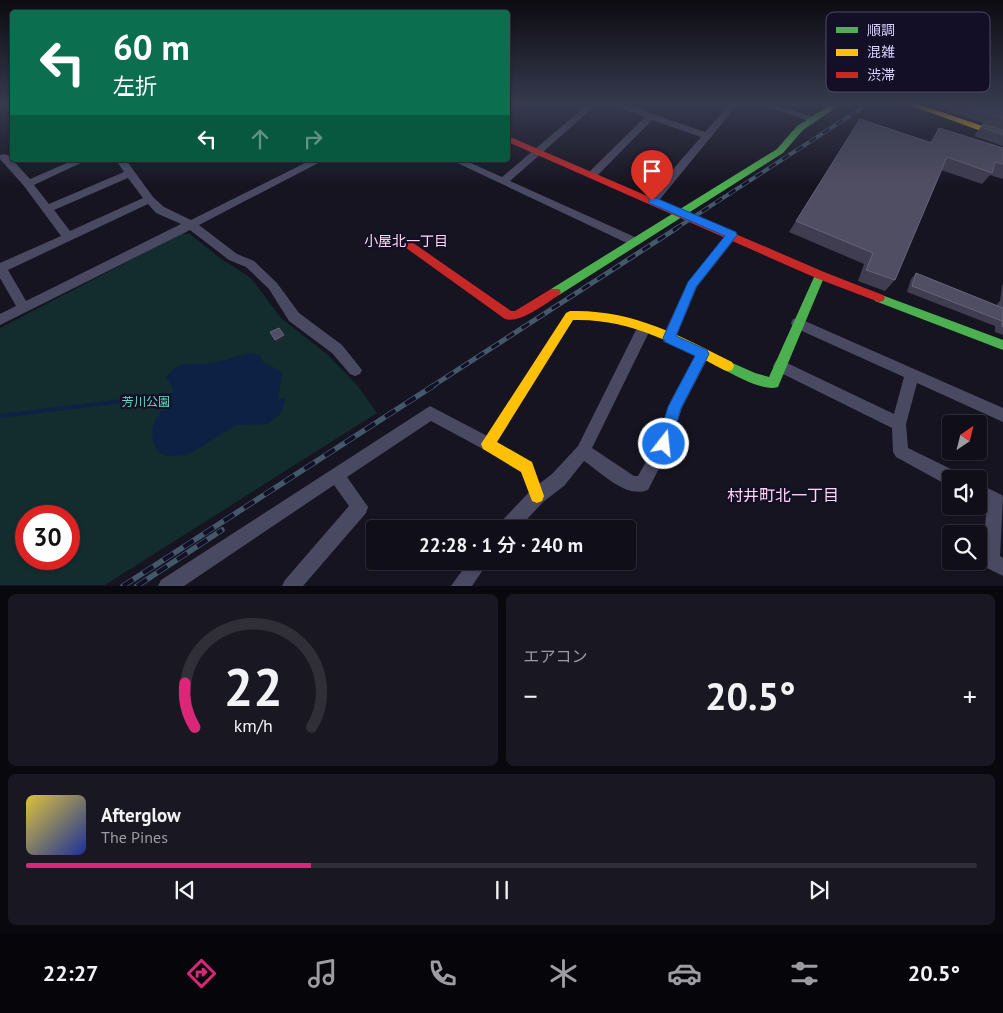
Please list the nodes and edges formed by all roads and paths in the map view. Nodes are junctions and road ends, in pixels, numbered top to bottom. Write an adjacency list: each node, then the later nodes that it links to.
1 (562, 131): 10 (street)
2 (636, 131): 17 (street)
3 (694, 131): 7 (street)
4 (711, 131): 7 (street)
5 (797, 131): 23 (street)
6 (989, 131): 8 (street)
7 (707, 136): 21 (street)
8 (1003, 136)
9 (510, 140): 10 (street)
10 (538, 152): 17 (street); 18 (street)
11 (5, 156): 19 (street)
12 (78, 162): 19 (street)
13 (122, 162): 16 (street)
14 (315, 162): 24 (street)
15 (461, 162): 18 (street)
16 (130, 173): 20 (street); 22 (street)
17 (592, 175): 21 (street)
18 (504, 181): 28 (street)
19 (28, 184): 22 (street)
20 (149, 199): 24 (street); 27 (street)
21 (652, 201): 23 (street)
22 (47, 209): 27 (street)
23 (680, 212): 25 (street); 28 (street)
24 (190, 224): 31 (street); 39 (street)
25 (732, 235): 30 (street); 35 (street)
26 (399, 236): 28 (street)
27 (68, 237): 29 (street)
28 (634, 241)
29 (0, 268): 31 (street)
30 (820, 275): 33 (street); 36 (street)
31 (24, 308): 32 (street)
32 (0, 320)
33 (798, 323): 38 (street); 40 (street)
34 (644, 328): 35 (street); 43 (street); 44 (street)
35 (669, 338): 37 (street)
36 (1003, 345)
37 (703, 354): 38 (street); 44 (street)
38 (780, 366): 42 (street)
39 (355, 370)
40 (912, 374): 41 (street); 42 (street)
41 (1003, 415)
42 (899, 424): 45 (street)
43 (488, 444): 46 (street); 47 (street)
44 (583, 451): 47 (street)
45 (942, 473)
46 (336, 475): 52 (street); 53 (street)
47 (537, 496): 49 (street)
48 (987, 496): 50 (street)
49 (514, 520)
50 (1003, 567)
51 (473, 570): 54 (street)
52 (167, 586)
53 (291, 586)
54 (460, 586)

